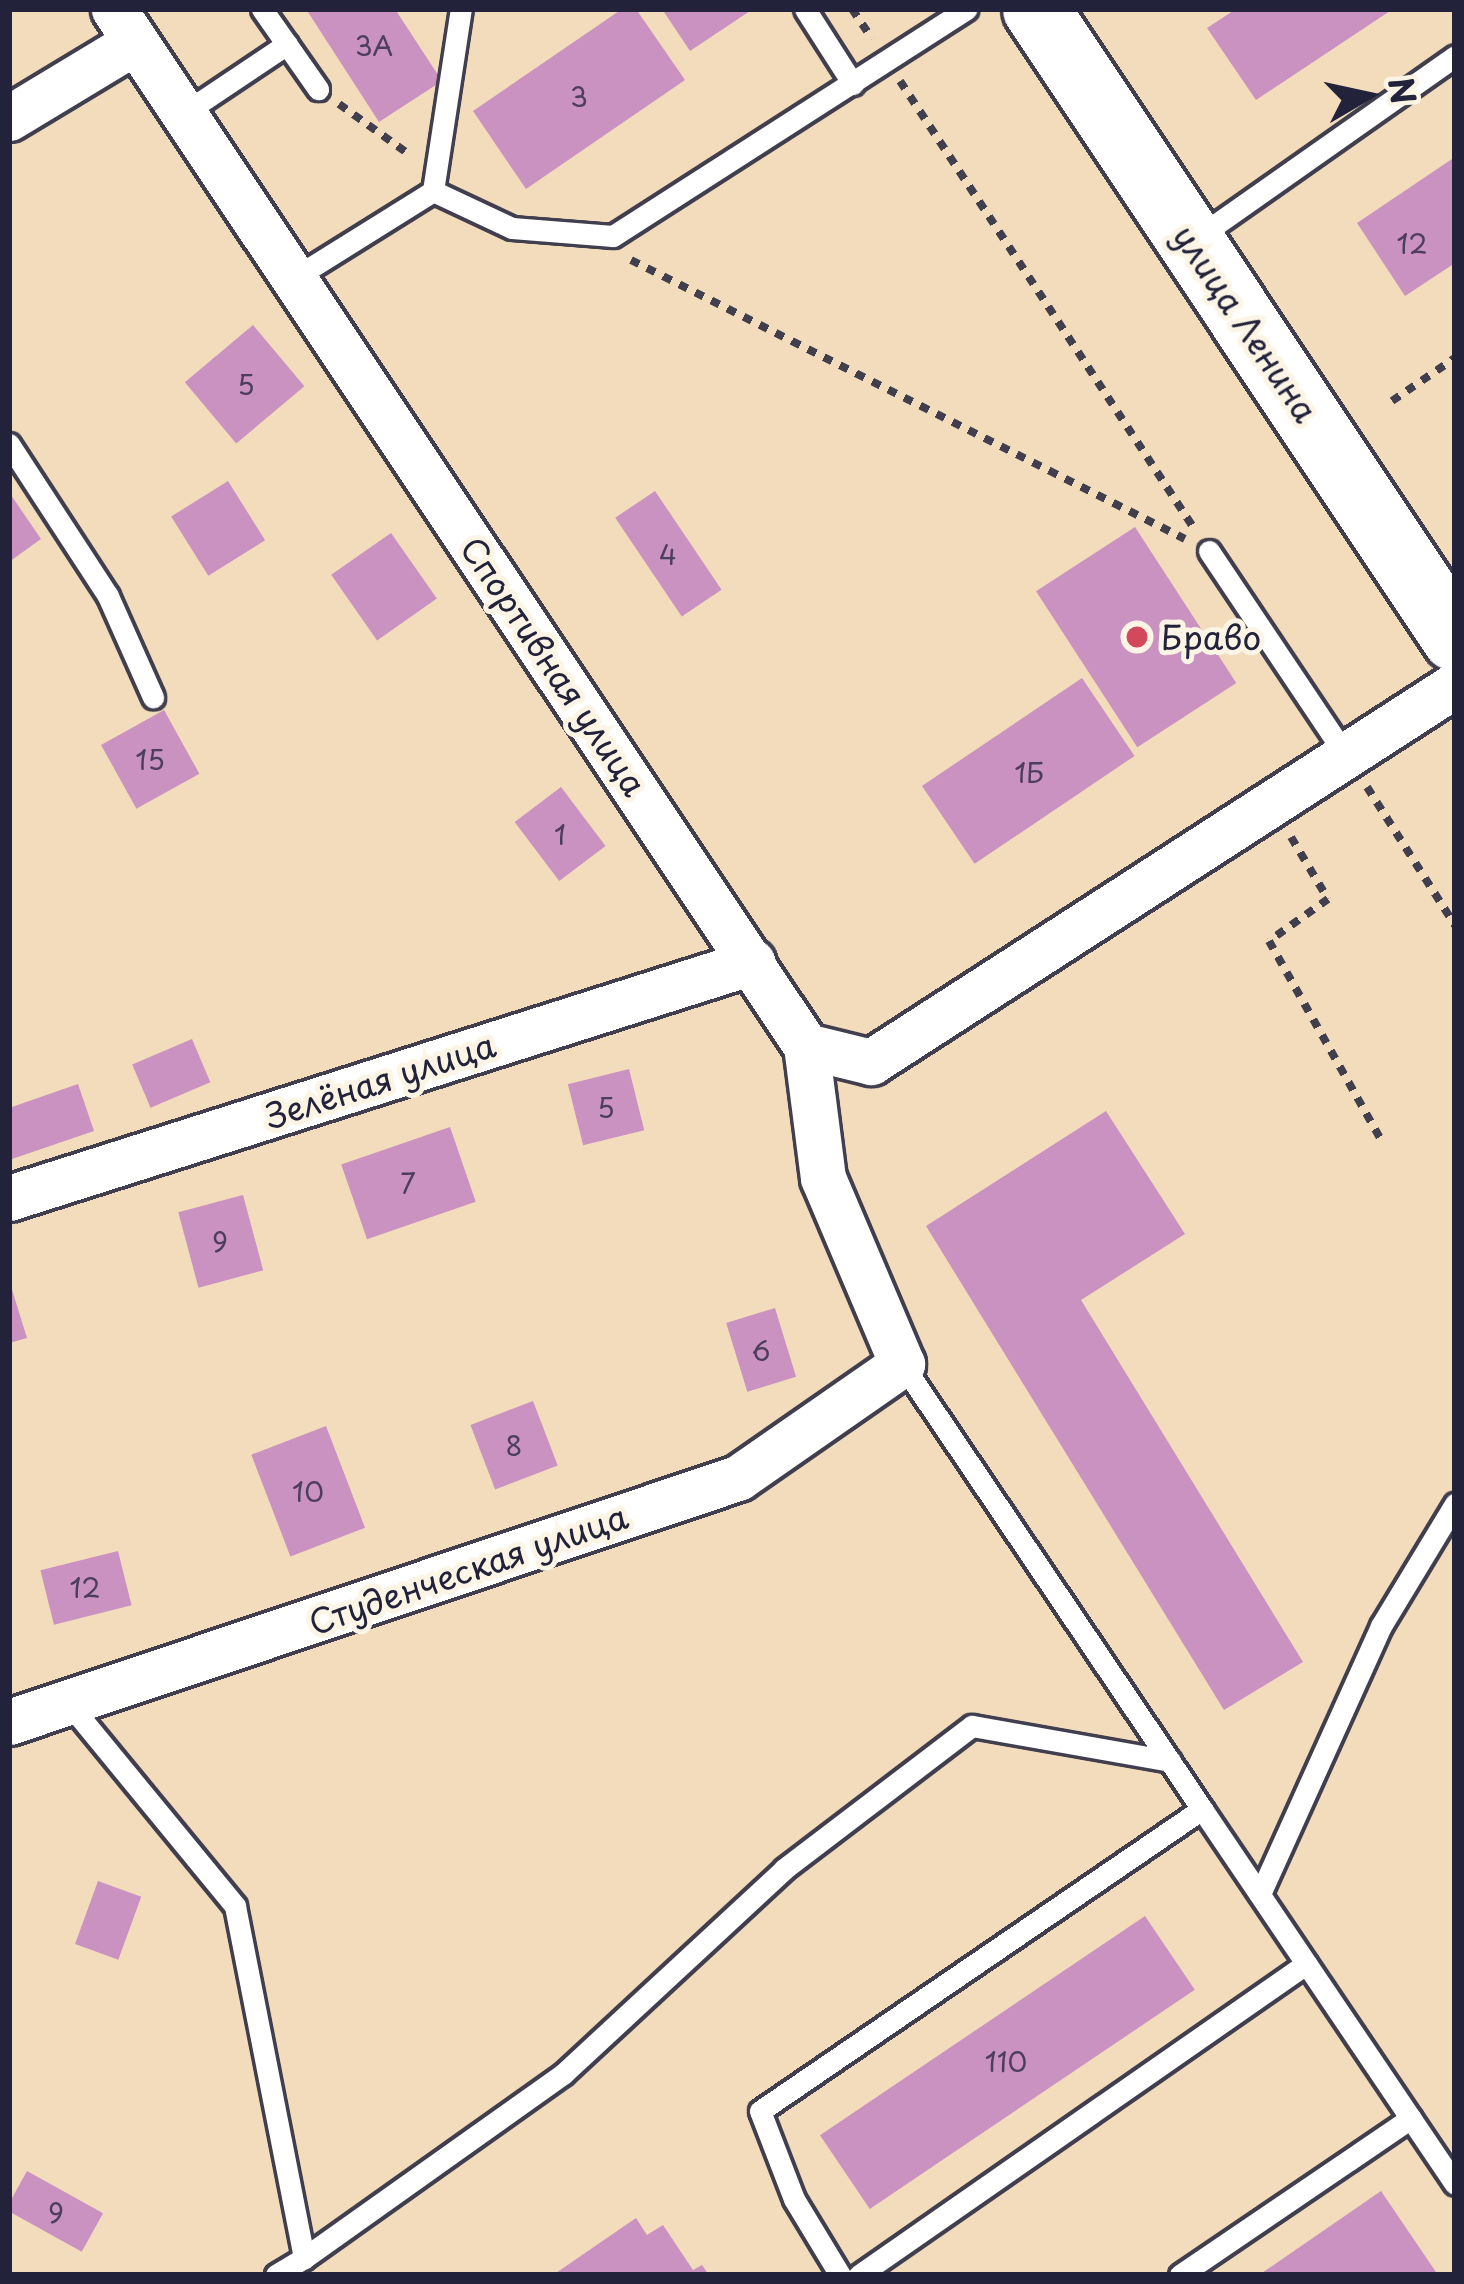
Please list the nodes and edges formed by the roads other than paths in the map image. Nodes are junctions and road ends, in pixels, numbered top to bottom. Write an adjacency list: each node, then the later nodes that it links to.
1 (262, 9): 7 (lane)
2 (461, 9): 13 (lane)
3 (805, 9): 9 (lane)
4 (966, 9): 9 (lane)
5 (1036, 9): 14 (main road, улица Ленина)
6 (124, 26): 11 (street, Спортивная улица); 12 (street)
7 (287, 44): 10 (lane); 11 (lane)
8 (1455, 56): 14 (lane)
9 (853, 84): 13 (lane)
10 (318, 89)
11 (184, 113): 15 (street, Спортивная улица)
12 (9, 118)
13 (435, 182): 15 (lane)
14 (1191, 242): 18 (main road, улица Ленина)
15 (294, 278): 22 (street, Спортивная улица)
16 (9, 444): 20 (lane)
17 (1209, 551): 21 (lane)
18 (1455, 638)
19 (1455, 685): 21 (street)
20 (154, 697)
21 (1346, 756): 23 (street)
22 (752, 962): 23 (street, Спортивная улица); 24 (street, Зелёная улица)
23 (806, 1046): 25 (street, Спортивная улица)
24 (9, 1198)
25 (902, 1364): 27 (street, Студенческая улица); 29 (lane)
26 (1455, 1504): 31 (lane)
27 (70, 1705): 28 (street, Студенческая улица); 35 (lane)
28 (9, 1722)
29 (1170, 1761): 30 (lane); 35 (lane)
30 (1202, 1809): 31 (lane); 37 (lane)
31 (1260, 1894): 32 (lane)
32 (1306, 1964): 33 (lane); 38 (lane)
33 (1411, 2118): 34 (lane); 39 (lane)
34 (1455, 2184)
35 (304, 2258): 36 (lane)
36 (275, 2275)
37 (840, 2275)
38 (859, 2275)
39 (1180, 2275)

